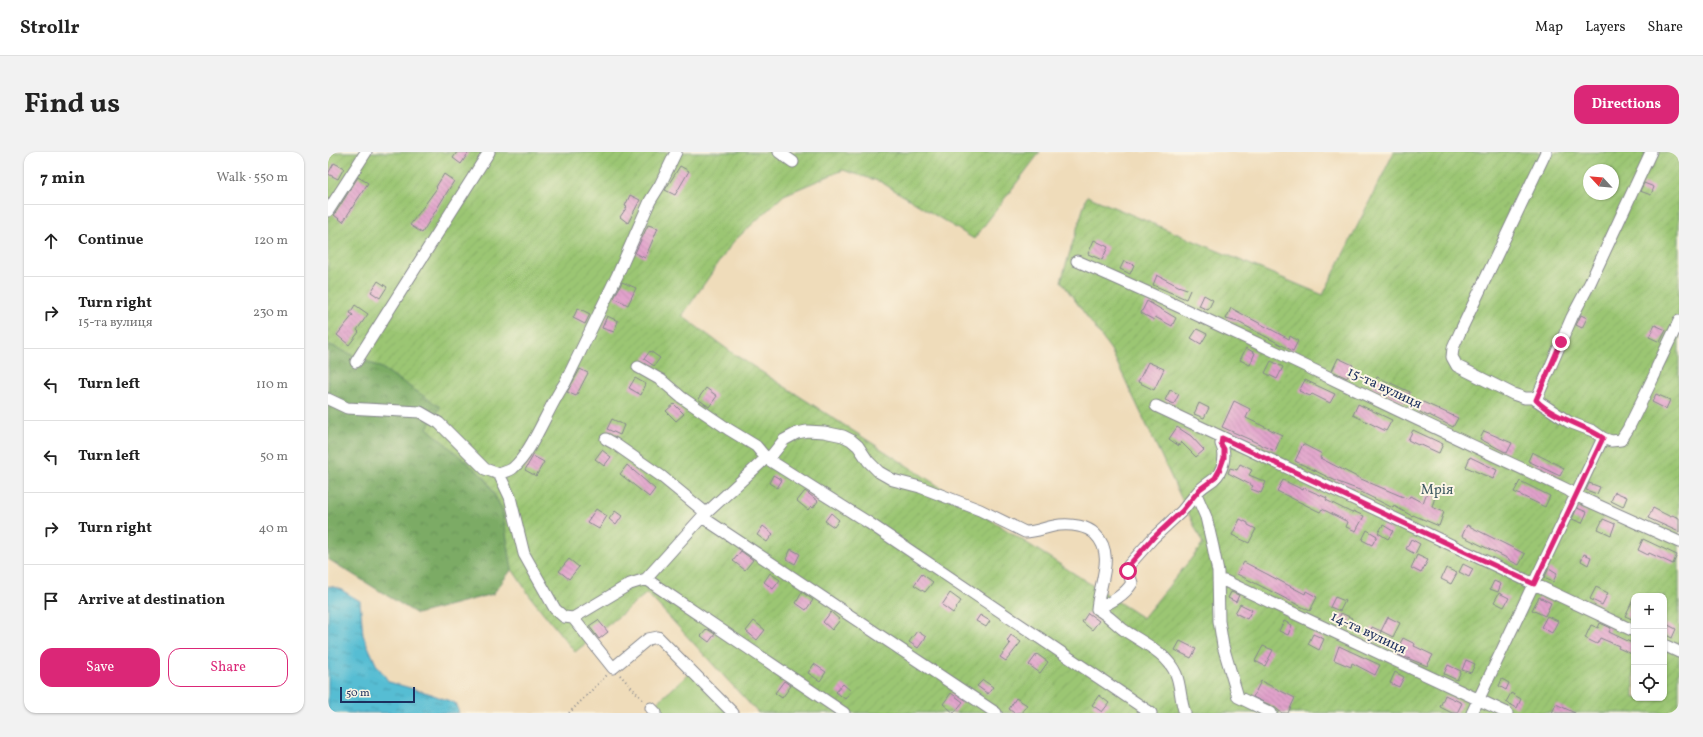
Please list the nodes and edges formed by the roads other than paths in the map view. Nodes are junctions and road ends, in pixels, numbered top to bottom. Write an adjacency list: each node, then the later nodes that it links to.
1 (366, 152): 8 (street)
2 (490, 152): 11 (street)
3 (676, 152): 20 (street)
4 (779, 152): 7 (street)
5 (1546, 152): 13 (street)
6 (1651, 152): 13 (street)
7 (792, 162)
8 (328, 211)
9 (1077, 261): 22 (street, 15-та вулиця)
10 (1679, 321): 17 (street)
11 (356, 362)
12 (638, 367): 19 (street)
13 (1538, 395): 17 (street)
14 (328, 399): 20 (street)
15 (1156, 406): 16 (street)
16 (1222, 438): 21 (street); 27 (street)
17 (1603, 438): 22 (street)
18 (606, 439): 23 (street)
19 (766, 458): 23 (street); 28 (street); 37 (street)
20 (499, 474): 29 (street)
21 (1196, 494): 26 (street); 28 (street)
22 (1574, 495): 24 (street, 15-та вулиця); 27 (street)
23 (704, 515): 25 (street); 36 (street)
24 (1679, 542)
25 (646, 580): 29 (street); 35 (street)
26 (1218, 580): 33 (street, 14-та вулиця); 39 (street)
27 (1534, 584): 30 (street); 33 (street)
28 (1097, 609): 38 (street)
29 (573, 618): 34 (street)
30 (1631, 630)
31 (1667, 646): 32 (street)
32 (1679, 652)
33 (1478, 700): 40 (street); 41 (street, 14-та вулиця)
34 (733, 713)
35 (844, 713)
36 (996, 713)
37 (1151, 713)
38 (1185, 713)
39 (1271, 713)
40 (1472, 713)
41 (1507, 713)

